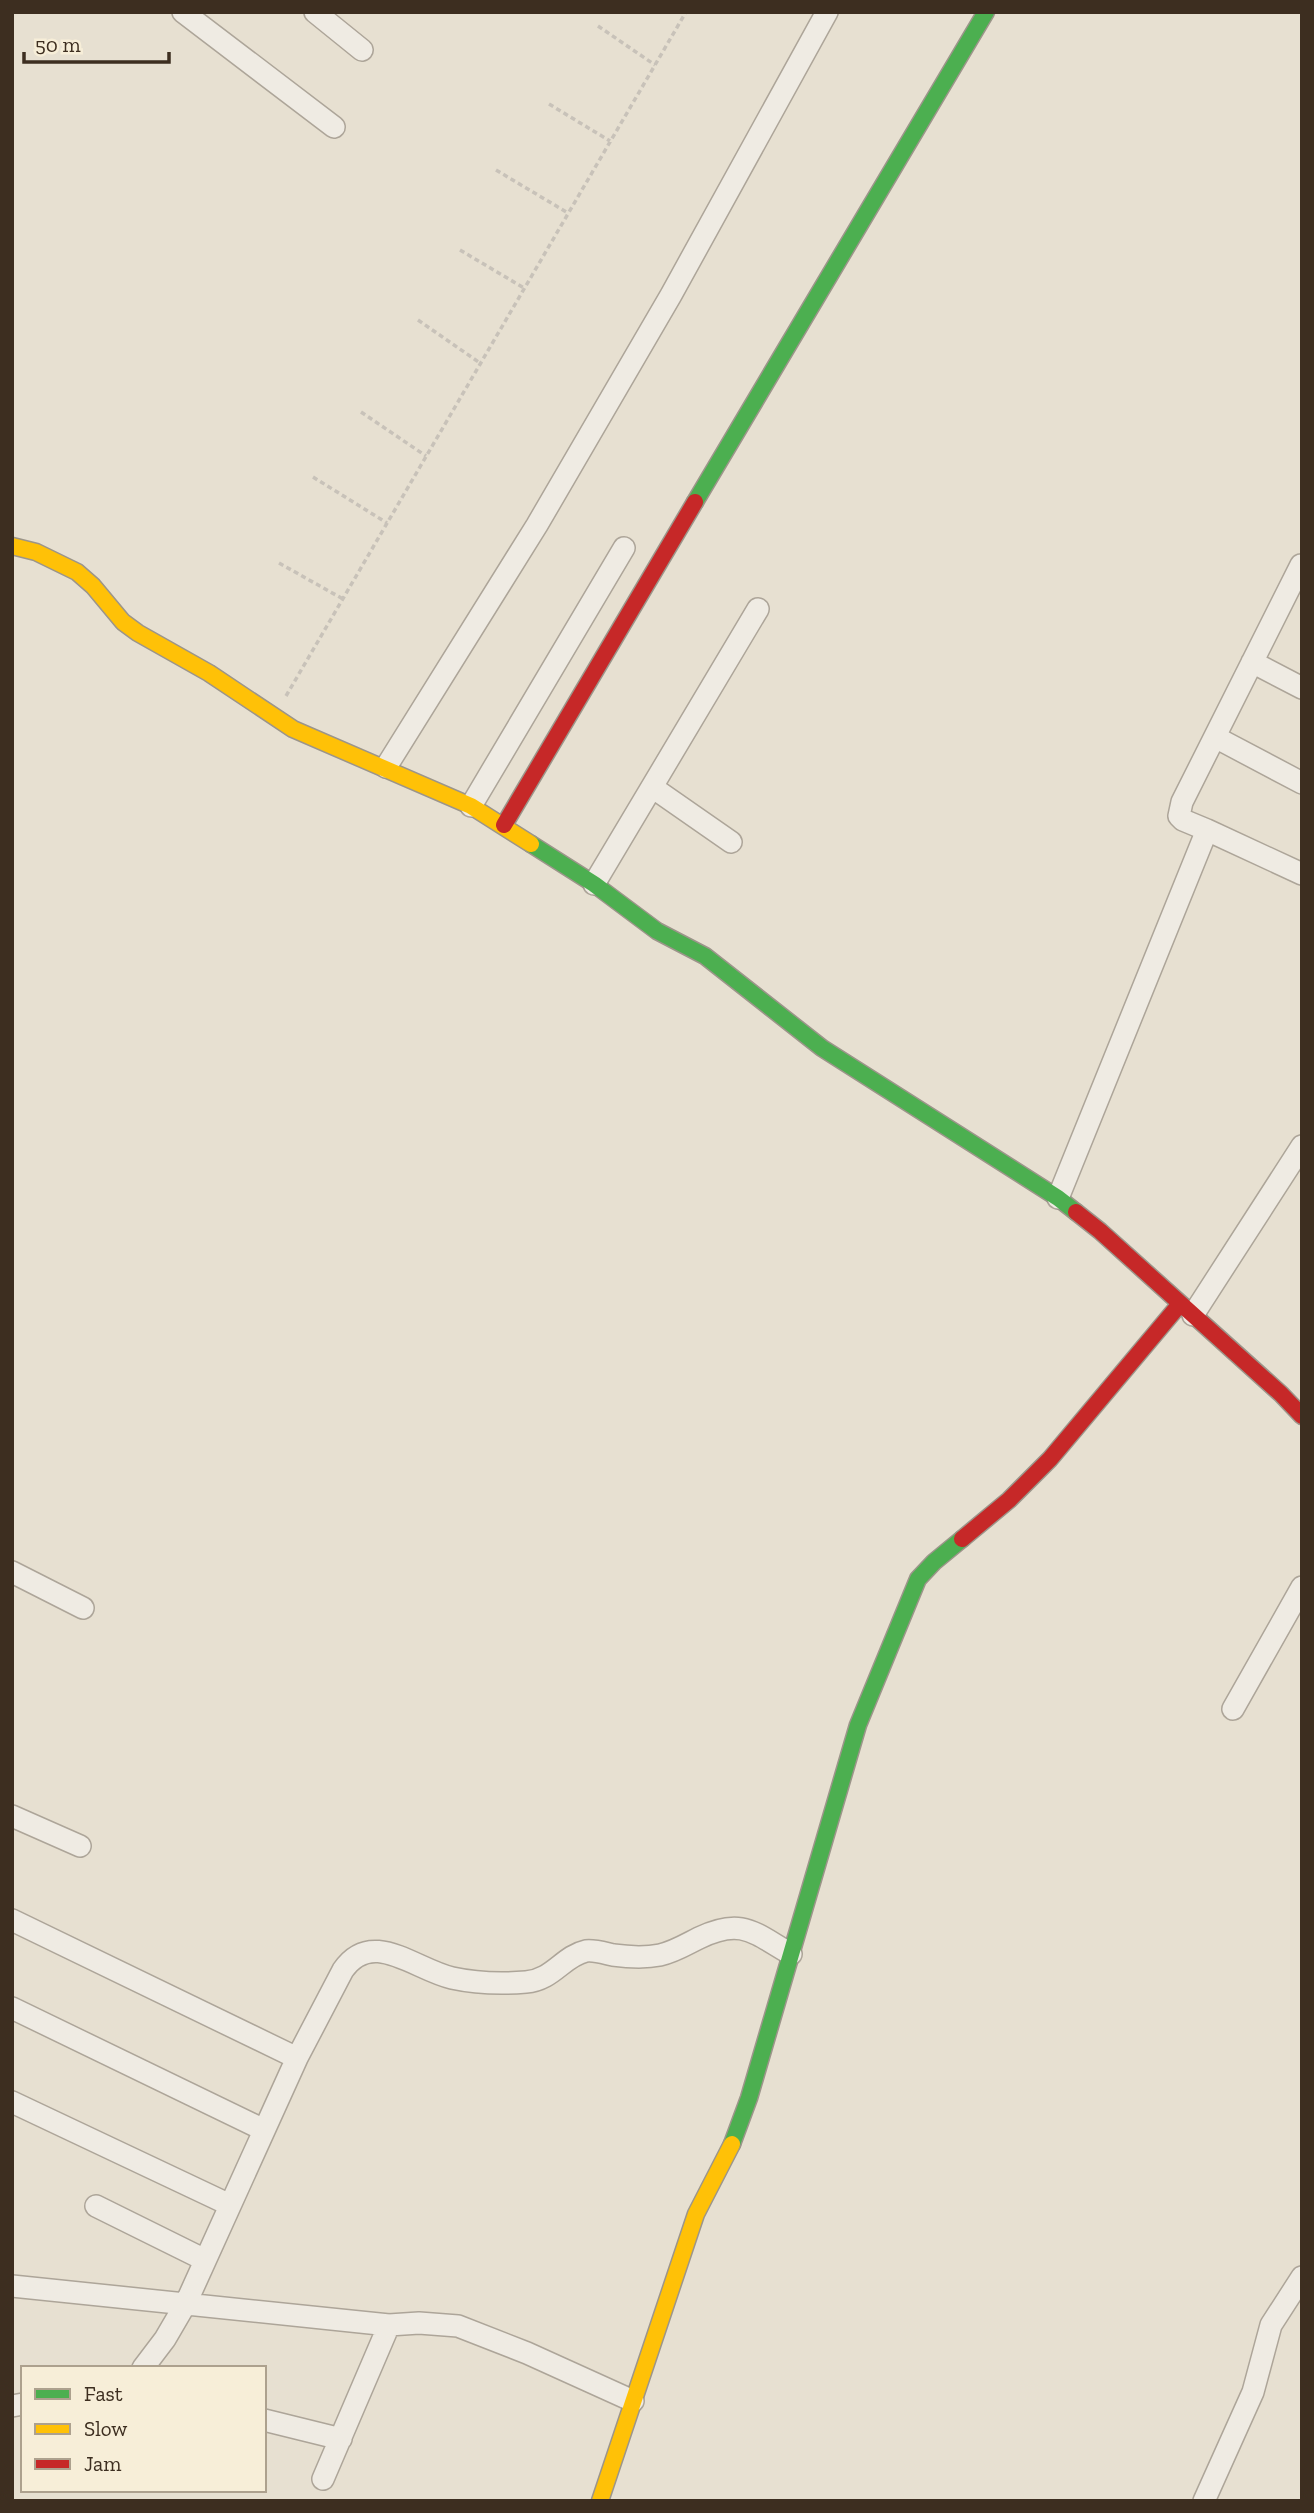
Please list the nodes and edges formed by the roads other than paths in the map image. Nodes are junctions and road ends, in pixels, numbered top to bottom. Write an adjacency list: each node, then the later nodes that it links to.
1 (183, 12): 6 (street)
2 (315, 12): 5 (street)
3 (827, 12): 15 (street)
4 (986, 12): 19 (street)
5 (362, 50)
6 (334, 127)
7 (12, 546): 15 (street)
8 (624, 548): 18 (street)
9 (1301, 565): 10 (street)
10 (1295, 595): 12 (street)
11 (758, 609): 17 (street)
12 (1252, 662): 13 (street); 14 (street)
13 (1302, 688)
14 (1215, 737): 16 (street); 20 (street)
15 (386, 767): 18 (street)
16 (1302, 783)
17 (652, 788): 21 (street); 23 (street)
18 (471, 806): 19 (street)
19 (504, 825): 23 (street)
20 (1207, 831): 22 (street); 25 (street)
21 (731, 842)
22 (1302, 874)
23 (594, 884): 25 (street)
24 (1302, 1146): 26 (street)
25 (1058, 1198): 26 (street)
26 (1187, 1310): 27 (street); 35 (street)
27 (1302, 1416)
28 (12, 1572): 30 (street)
29 (1302, 1587): 31 (street)
30 (83, 1608)
31 (1233, 1709)
32 (12, 1816): 33 (street)
33 (80, 1846)
34 (12, 1920): 37 (street)
35 (792, 1954): 37 (street); 48 (street)
36 (12, 2008): 39 (street)
37 (297, 2058): 39 (street)
38 (12, 2102): 40 (street)
39 (264, 2130): 40 (street)
40 (230, 2205): 42 (street)
41 (96, 2206): 42 (street)
42 (205, 2260): 45 (street)
43 (1302, 2277): 53 (street)
44 (12, 2286): 45 (street)
45 (186, 2303): 46 (street); 47 (street)
46 (389, 2325): 48 (street); 50 (street)
47 (145, 2366)
48 (633, 2401): 52 (street)
49 (266, 2420): 50 (street)
50 (341, 2439): 51 (street)
51 (323, 2479)
52 (600, 2501)
53 (1205, 2501)

